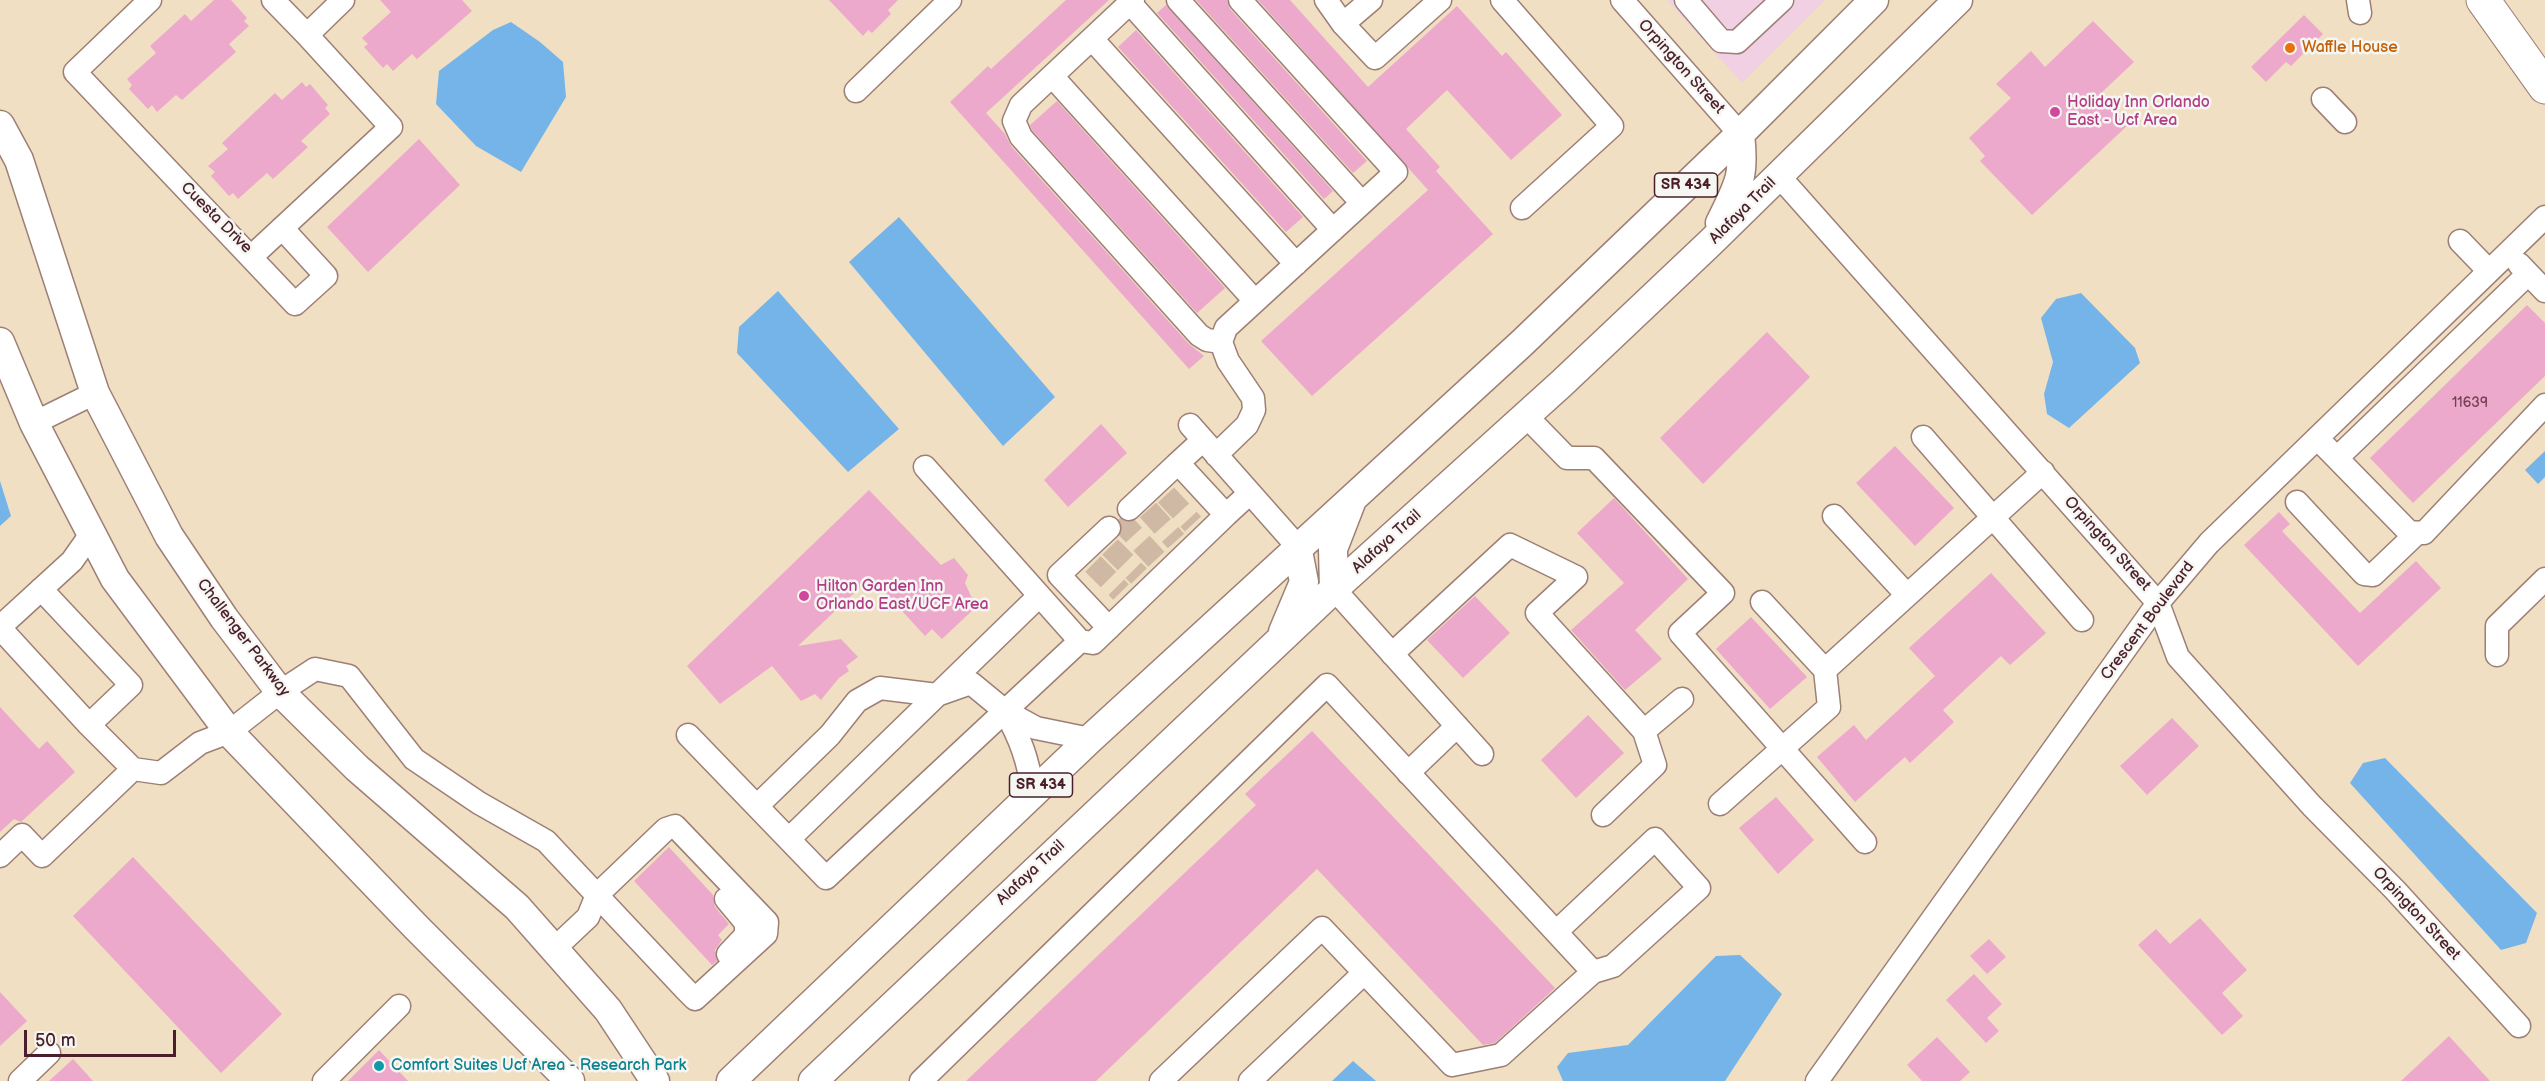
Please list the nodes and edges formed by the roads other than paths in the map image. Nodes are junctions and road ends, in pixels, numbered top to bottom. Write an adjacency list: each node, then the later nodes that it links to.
1 (150, 0): 37 (street, Cuesta Drive)
2 (273, 0): 19 (street)
3 (343, 0): 19 (street)
4 (950, 0): 23 (street)
5 (1178, 0): 29 (street)
6 (1240, 0): 29 (street)
7 (1326, 0): 18 (street)
8 (1371, 0): 18 (street)
9 (1440, 0): 18 (street)
10 (1502, 0): 30 (street)
11 (1622, 0): 27 (street, Orpington Street)
12 (1686, 0): 13 (street)
13 (1782, 0)
14 (1874, 0): 27 (main road, SR 434)
15 (1958, 0): 28 (main road, Alafaya Trail)
16 (2483, 0): 22 (highway)
17 (1131, 2): 20 (street); 33 (street)
18 (1343, 24)
19 (307, 34): 32 (street, Cuesta Drive)
20 (1092, 39): 21 (street); 38 (street)
21 (1052, 76): 42 (street); 44 (street)
22 (2545, 87)
23 (856, 91)
24 (2323, 99): 25 (street)
25 (2345, 122)
26 (0, 125): 45 (main road, Challenger Parkway)
27 (1740, 134): 35 (main road); 57 (main road, SR 434)
28 (1779, 176): 35 (main road, Alafaya Trail); 55 (street, Orpington Street)
29 (1362, 203): 33 (street)
30 (1522, 208)
31 (2545, 217): 36 (street, Crescent Boulevard)
32 (282, 228): 37 (street, Cuesta Drive); 37 (street)
33 (1333, 230): 38 (street)
34 (2460, 241): 39 (street)
35 (1710, 243): 47 (main road, Alafaya Trail)
36 (2508, 253): 39 (street, Crescent Boulevard); 40 (street)
37 (251, 257)
38 (1296, 264): 42 (street)
39 (2489, 271): 50 (street, Crescent Boulevard)
40 (2528, 273): 41 (street); 52 (street)
41 (2545, 291)
42 (1255, 301): 44 (street)
43 (0, 342): 48 (main road)
44 (1221, 342): 51 (street)
45 (95, 393): 48 (street); 82 (main road, Challenger Parkway)
46 (2545, 405): 63 (street)
47 (1526, 416): 69 (main road, Alafaya Trail); 92 (street)
48 (34, 423): 64 (main road)
49 (1923, 437): 62 (street)
50 (2317, 438): 52 (street); 73 (street, Crescent Boulevard)
51 (1203, 440): 53 (street); 56 (street)
52 (2337, 458): 63 (street)
53 (1178, 463): 59 (street); 60 (street)
54 (925, 467): 71 (street)
55 (2043, 472): 62 (street); 73 (street, Orpington Street)
56 (1250, 493): 60 (street); 66 (street)
57 (1355, 493): 66 (main road, SR 434); 69 (main road)
58 (2297, 502): 63 (street)
59 (1138, 507)
60 (1226, 515): 76 (street)
61 (1834, 516): 70 (street)
62 (1993, 517): 70 (street); 74 (street)
63 (2421, 533)
64 (91, 534): 68 (street); 89 (main road)
65 (1106, 537): 76 (street)
66 (1298, 546): 78 (main road); 91 (main road, SR 434)
67 (2545, 579): 80 (street)
68 (41, 589): 75 (street); 86 (street)
69 (1334, 589): 78 (main road, Alafaya Trail); 79 (street)
70 (1907, 595): 81 (street)
71 (1040, 596): 77 (street); 83 (street)
72 (1762, 602): 81 (street)
73 (2158, 603): 109 (street, Orpington Street); 120 (street, Crescent Boulevard)
74 (2082, 620)
75 (0, 628): 86 (street)
76 (1109, 628): 77 (street)
77 (1080, 641): 85 (street)
78 (1278, 642): 116 (main road, Alafaya Trail)
79 (1392, 654): 87 (street); 88 (street)
80 (2497, 655)
81 (1825, 670): 92 (street)
82 (280, 692): 89 (street); 103 (street); 105 (main road, Challenger Parkway)
83 (937, 695): 85 (street); 98 (street); 100 (street)
84 (1682, 699): 88 (street)
85 (1005, 711): 91 (street); 96 (street); 100 (street)
86 (89, 725): 94 (street)
87 (1457, 726): 93 (street); 95 (street)
88 (1644, 731): 99 (street)
89 (229, 732): 94 (street); 113 (main road)
90 (688, 735): 98 (street)
91 (1090, 739): 96 (main road, SR 434)
92 (1782, 748): 97 (street); 101 (street)
93 (1482, 754)
94 (133, 769): 102 (street)
95 (1408, 773): 104 (street); 117 (street)
96 (1034, 792): 115 (main road, SR 434)
97 (1720, 804)
98 (757, 806): 100 (street)
99 (1603, 815)
100 (789, 839)
101 (1865, 842)
102 (0, 856)
103 (597, 895): 103 (street); 105 (street)
104 (1556, 932): 106 (street); 106 (street)
105 (554, 949): 114 (main road, Challenger Parkway)
106 (1593, 972): 107 (street)
107 (1364, 973): 118 (street); 119 (street)
108 (399, 1006): 112 (street)
109 (2519, 1026)
110 (49, 1053): 111 (street)
111 (20, 1081)
112 (324, 1081)
113 (570, 1081)
114 (655, 1081)
115 (731, 1081)
116 (813, 1081)
117 (921, 1081)
118 (1161, 1081)
119 (1250, 1081)
120 (1817, 1081)

